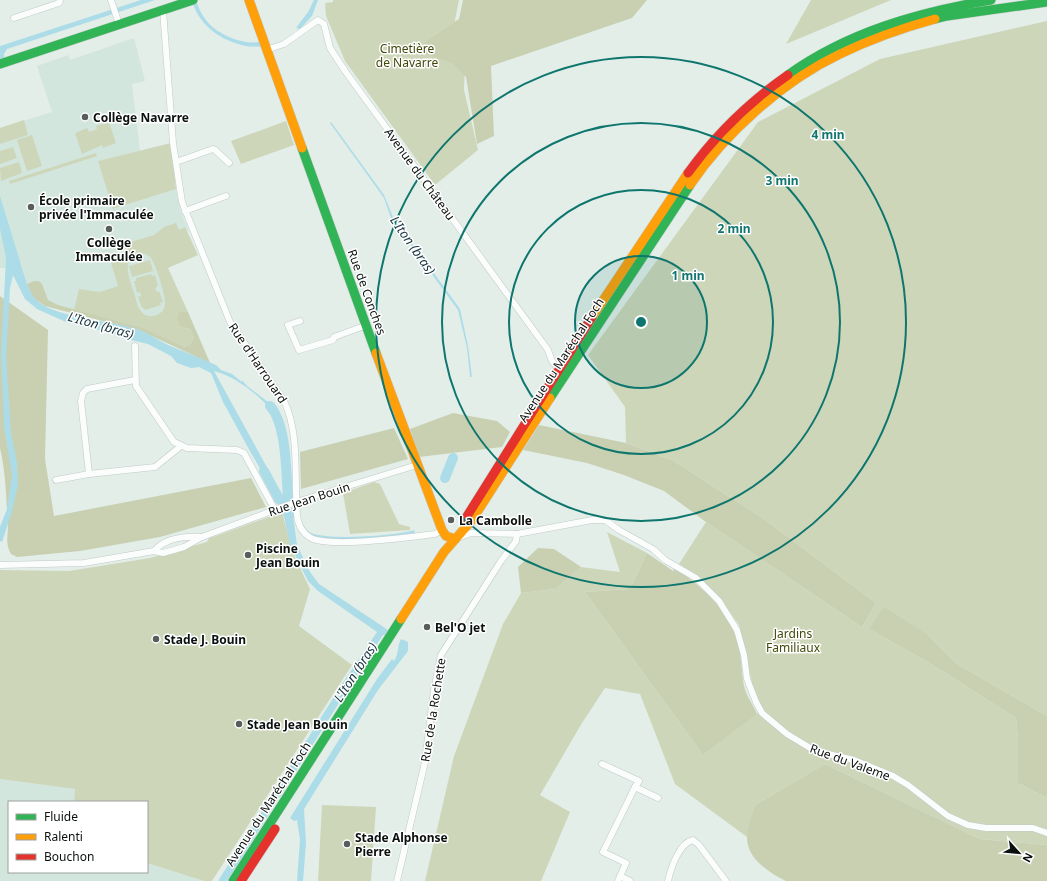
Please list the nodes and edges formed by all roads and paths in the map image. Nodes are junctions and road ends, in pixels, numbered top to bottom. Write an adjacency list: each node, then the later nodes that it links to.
1 (60, 0): 8 (street)
2 (110, 0): 9 (street)
3 (249, 0): 10 (main road, Rue de Conches)
4 (991, 0): 19 (main road, Avenue du Maréchal Foch)
5 (191, 1): 7 (main road)
6 (1047, 2): 19 (main road, Avenue du Maréchal Foch)
7 (162, 10): 9 (main road); 12 (street, Rue d'Harrouard)
8 (14, 18)
9 (118, 20): 11 (main road)
10 (265, 46): 17 (main road, Rue de Conches); 19 (street, Avenue du Château)
11 (3, 63)
12 (176, 162): 13 (street); 15 (street, Rue d'Harrouard)
13 (229, 163)
14 (226, 196): 15 (street)
15 (185, 211): 25 (street, Rue d'Harrouard)
16 (300, 321): 17 (street)
17 (367, 325): 22 (main road, Rue de Conches)
18 (135, 346): 20 (street)
19 (562, 372): 30 (main road, Avenue du Maréchal Foch)
20 (135, 380): 21 (street); 23 (street)
21 (181, 446): 23 (street); 26 (street)
22 (417, 465): 25 (street, Rue Jean Bouin); 27 (main road, Rue de Conches)
23 (89, 474): 24 (street)
24 (56, 480)
25 (294, 503): 26 (street, Rue Jean Bouin); 27 (street, Rue d'Harrouard)
26 (278, 509): 29 (street, Rue Jean Bouin)
27 (442, 530): 30 (main road)
28 (517, 534): 30 (street, Rue du Valeme); 36 (street, Rue du Valeme); 40 (street, Rue de la Rochette)
29 (202, 537): 31 (street, Rue Jean Bouin); 31 (street, Rue Jean Bouin)
30 (455, 539): 38 (main road, Avenue du Maréchal Foch); 39 (main road, Avenue du Maréchal Foch)
31 (154, 551): 32 (street, Rue Jean Bouin)
32 (0, 565)
33 (602, 764): 34 (street)
34 (635, 788): 35 (street); 37 (street)
35 (658, 798)
36 (1047, 833)
37 (619, 879): 41 (street)
38 (233, 881)
39 (242, 881)
40 (397, 881)
41 (630, 881)
42 (668, 881): 43 (street)
43 (726, 881)

